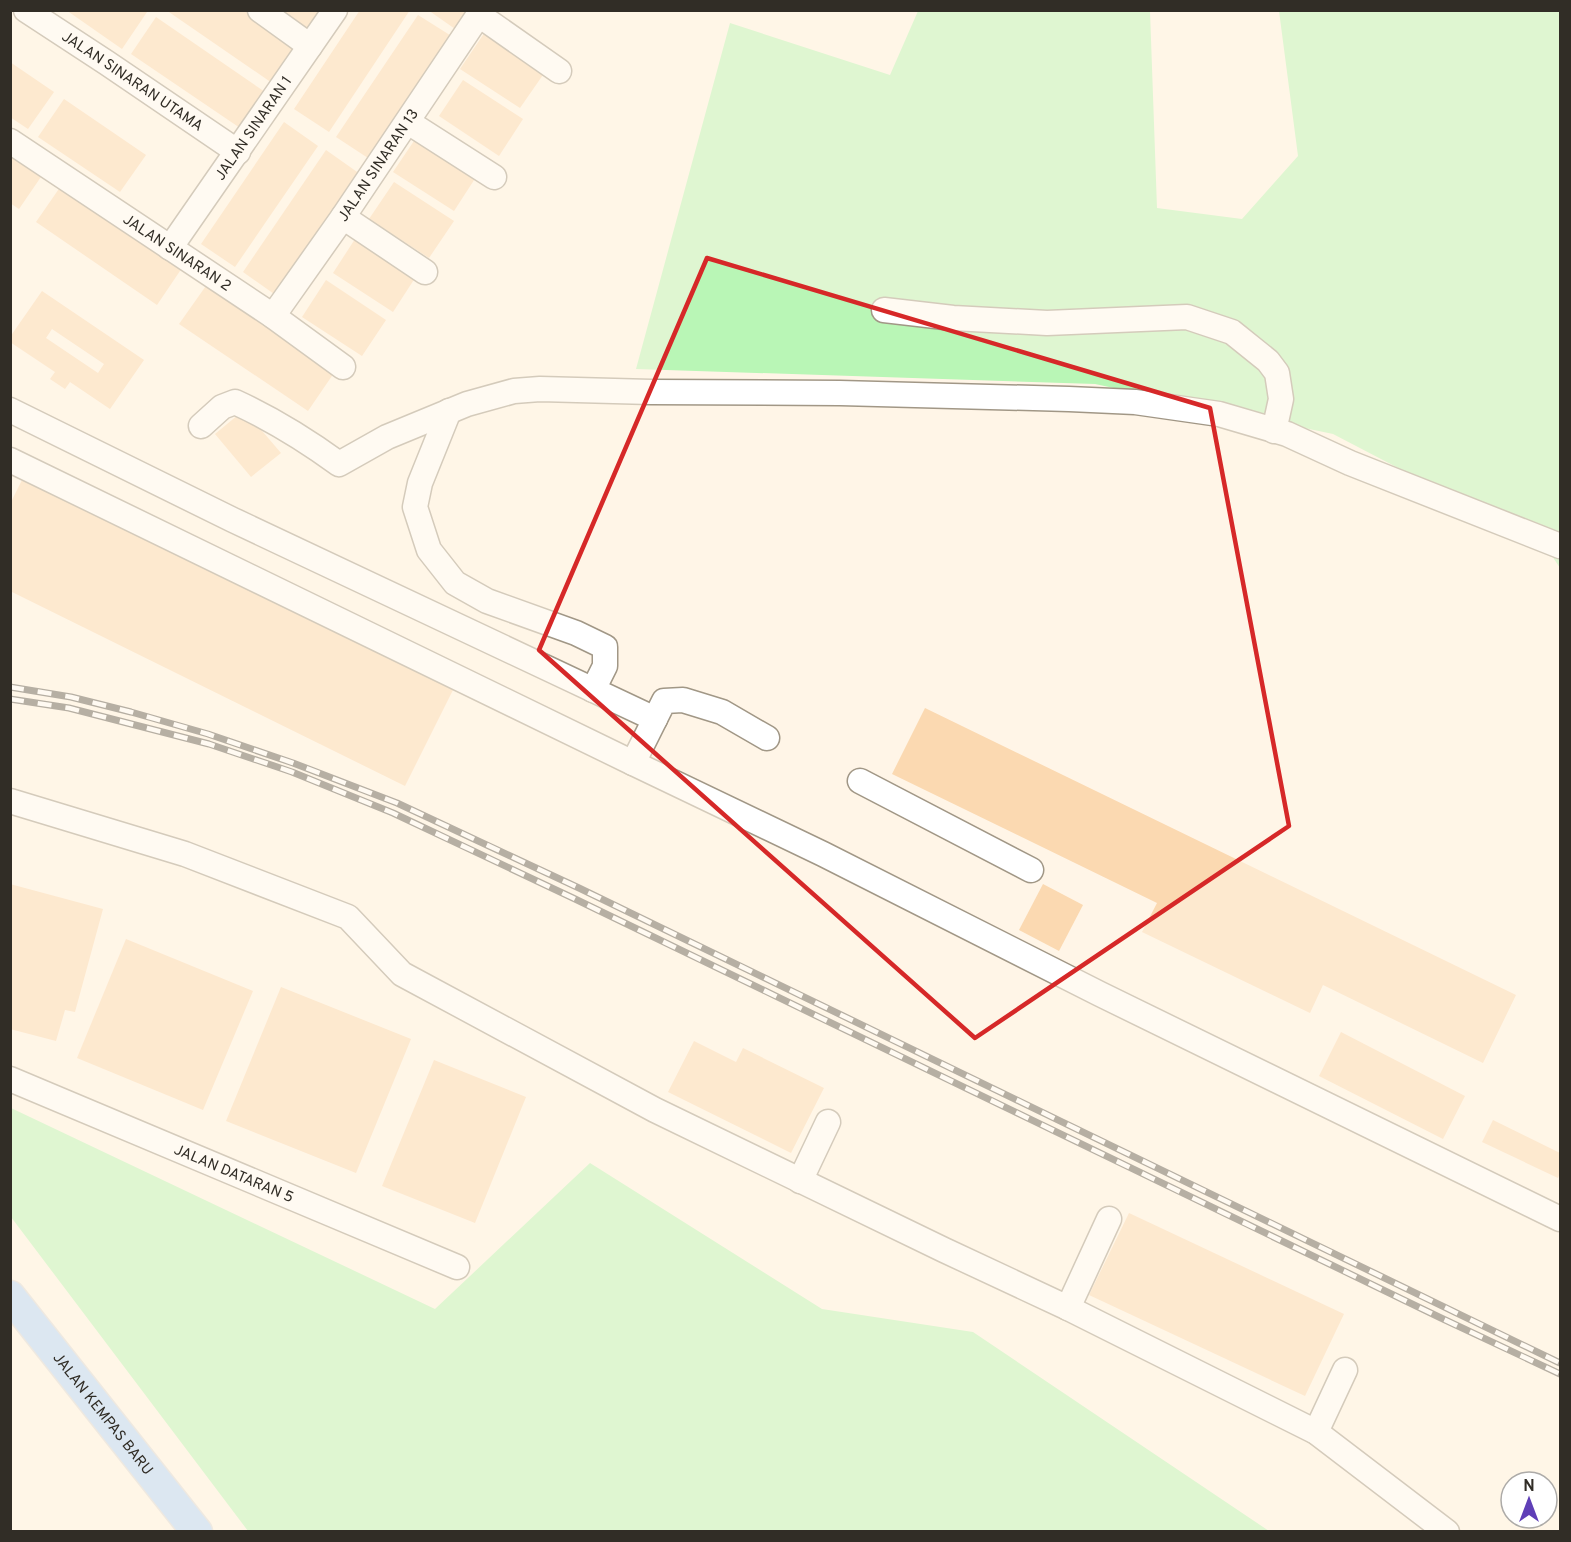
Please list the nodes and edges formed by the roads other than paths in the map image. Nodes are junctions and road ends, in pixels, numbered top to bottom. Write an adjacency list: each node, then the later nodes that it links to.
1 (26, 10): 9 (street, JALAN SINARAN UTAMA)
2 (260, 10): 5 (street)
3 (335, 10): 5 (street, JALAN SINARAN 1)
4 (481, 13): 6 (street); 7 (street, JALAN SINARAN 13)
5 (310, 46): 9 (street, JALAN SINARAN 1)
6 (559, 71)
7 (408, 122): 10 (street); 11 (street, JALAN SINARAN 13)
8 (10, 141): 12 (street, JALAN SINARAN 2)
9 (238, 152): 12 (street, JALAN SINARAN 1)
10 (494, 177)
11 (343, 217): 13 (street); 15 (street, JALAN SINARAN 13)
12 (170, 248): 15 (street, JALAN SINARAN 2)
13 (425, 272)
14 (884, 310): 20 (street)
15 (273, 316): 16 (street, JALAN SINARAN 2)
16 (343, 367)
17 (10, 410): 23 (street)
18 (449, 411): 19 (street); 20 (street); 23 (street)
19 (201, 426)
20 (1274, 430): 22 (street)
21 (10, 460): 26 (street)
22 (1560, 546)
23 (593, 690): 24 (street)
24 (655, 719): 25 (street); 26 (street)
25 (767, 738)
26 (633, 763): 34 (street)
27 (860, 781): 29 (street)
28 (10, 801): 32 (street)
29 (1031, 870)
30 (10, 1079): 35 (street, JALAN DATARAN 5)
31 (828, 1122): 32 (street)
32 (800, 1181): 37 (street)
33 (1109, 1219): 37 (street)
34 (1560, 1219)
35 (457, 1267)
36 (10, 1296): 40 (main road, JALAN KEMPAS BARU)
37 (1068, 1308): 39 (street)
38 (1345, 1370): 39 (street)
39 (1316, 1432): 41 (street)
40 (197, 1532)
41 (1447, 1532)

